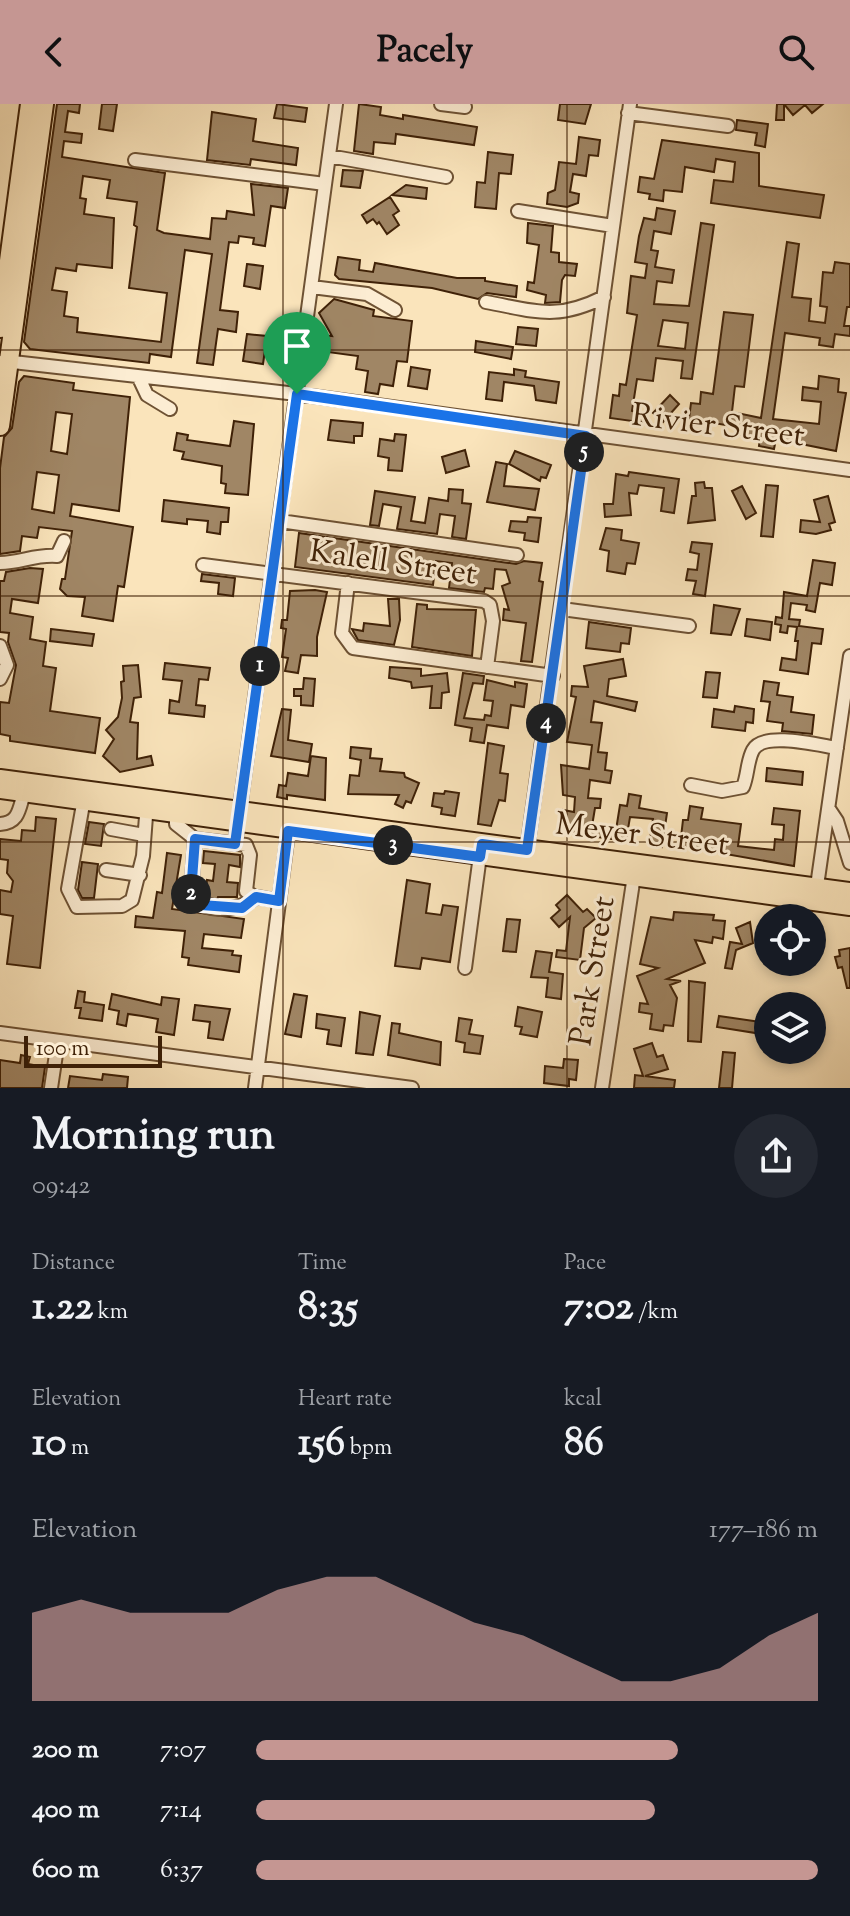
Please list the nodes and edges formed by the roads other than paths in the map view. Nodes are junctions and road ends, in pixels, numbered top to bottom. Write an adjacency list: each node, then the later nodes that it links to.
1 (30, 104): 18 (highway)
2 (44, 104): 19 (highway)
3 (336, 104): 8 (street)
4 (441, 104): 5 (street)
5 (465, 107)
6 (629, 108): 7 (street); 13 (street)
7 (728, 126)
8 (329, 156): 10 (street); 11 (street)
9 (135, 160): 11 (street)
10 (446, 177)
11 (325, 184): 14 (street)
12 (518, 211): 13 (street)
13 (613, 226): 15 (street)
14 (312, 287): 17 (street); 21 (street)
15 (604, 297): 16 (street); 24 (street)
16 (486, 302)
17 (395, 310)
18 (0, 328)
19 (4, 361): 20 (street, Rivier Street); 23 (highway)
20 (138, 376): 21 (street, Rivier Street); 22 (street)
21 (297, 394): 24 (street, Rivier Street); 26 (street)
22 (170, 409)
23 (0, 426)
24 (586, 436): 25 (street, Rivier Street); 33 (street)
25 (850, 470)
26 (280, 521): 28 (street); 31 (street)
27 (64, 541): 29 (street)
28 (517, 555)
29 (0, 563)
30 (203, 565): 31 (street, Kalell Street)
31 (273, 573): 32 (street, Kalell Street); 49 (street)
32 (348, 583): 37 (street); 37 (street, Kalell Street)
33 (562, 609): 34 (street); 38 (street)
34 (689, 626)
35 (0, 646): 39 (street)
36 (850, 656): 40 (street)
37 (487, 667): 38 (street)
38 (553, 676): 57 (street)
39 (0, 679)
40 (837, 748): 42 (street); 47 (street)
41 (0, 778): 45 (main road, Meyer Street)
42 (691, 785)
43 (0, 790): 44 (main road)
44 (24, 793): 45 (main road); 50 (street)
45 (85, 795): 46 (main road, Meyer Street); 61 (street)
46 (147, 803): 48 (main road); 49 (main road, Meyer Street); 53 (street)
47 (829, 809): 58 (street); 62 (street)
48 (176, 814): 49 (main road); 54 (street)
49 (239, 816): 51 (main road, Meyer Street); 55 (street)
50 (0, 824)
51 (289, 824): 56 (main road, Meyer Street); 65 (street)
52 (111, 829): 53 (street)
53 (144, 835): 61 (street)
54 (195, 839): 55 (street); 64 (street)
55 (235, 844): 64 (street)
56 (481, 850): 57 (main road, Meyer Street); 60 (main road); 67 (street)
57 (527, 850): 60 (main road, Meyer Street)
58 (850, 863)
59 (106, 870): 61 (street)
60 (634, 870): 62 (main road, Meyer Street); 66 (main road); 74 (street, Park Street)
61 (140, 875)
62 (817, 886): 63 (main road, Meyer Street)
63 (850, 891)
64 (256, 897): 65 (street)
65 (279, 901): 70 (street)
66 (850, 907)
67 (465, 968)
68 (0, 1033): 69 (street)
69 (58, 1041): 70 (street); 71 (street)
70 (258, 1066): 72 (street); 73 (street)
71 (51, 1088)
72 (255, 1088)
73 (412, 1088)
74 (602, 1088)

